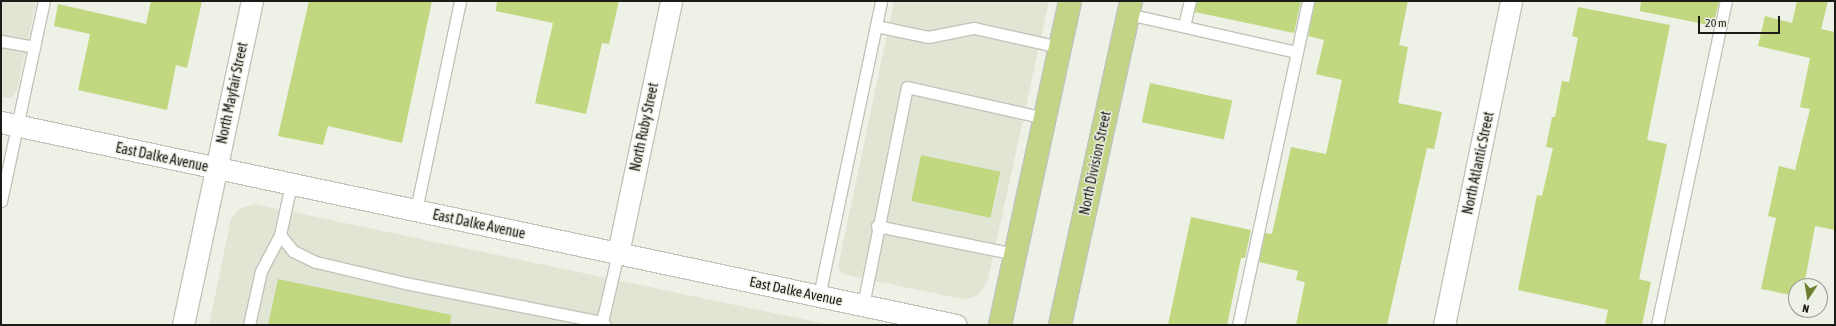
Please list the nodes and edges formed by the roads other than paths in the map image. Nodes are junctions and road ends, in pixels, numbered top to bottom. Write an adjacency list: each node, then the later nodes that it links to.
1 (44, 1): 15 (lane)
2 (252, 1): 20 (street, North Mayfair Street)
3 (460, 1): 23 (lane)
4 (671, 1): 26 (street, North Ruby Street)
5 (881, 1): 12 (lane)
6 (1070, 1): 16 (main road)
7 (1190, 1): 13 (lane)
8 (1308, 1): 17 (lane)
9 (1511, 1): 37 (street, North Atlantic Street)
10 (1726, 1): 38 (lane)
11 (1129, 7): 13 (lane); 35 (main road, North Division Street)
12 (876, 26): 16 (lane); 28 (lane)
13 (1184, 26): 17 (lane)
14 (1, 40): 15 (lane)
15 (34, 47): 19 (lane)
16 (1060, 47): 18 (main road)
17 (1297, 52): 36 (lane)
18 (1045, 118): 24 (lane); 27 (main road)
19 (10, 124): 20 (street, East Dalke Avenue); 22 (lane)
20 (216, 168): 21 (street, East Dalke Avenue); 31 (street, North Mayfair Street)
21 (291, 184): 23 (street, East Dalke Avenue); 25 (lane)
22 (1, 201)
23 (416, 210): 26 (street, East Dalke Avenue)
24 (877, 226): 27 (lane); 29 (lane)
25 (280, 235): 30 (lane); 32 (lane)
26 (618, 253): 28 (street, East Dalke Avenue); 30 (lane)
27 (1015, 254): 34 (main road)
28 (819, 296): 29 (street, East Dalke Avenue)
29 (863, 305): 33 (street, East Dalke Avenue)
30 (604, 323)
31 (183, 325)
32 (249, 325)
33 (956, 325)
34 (1000, 325)
35 (1060, 325)
36 (1238, 325)
37 (1444, 325)
38 (1657, 325)

